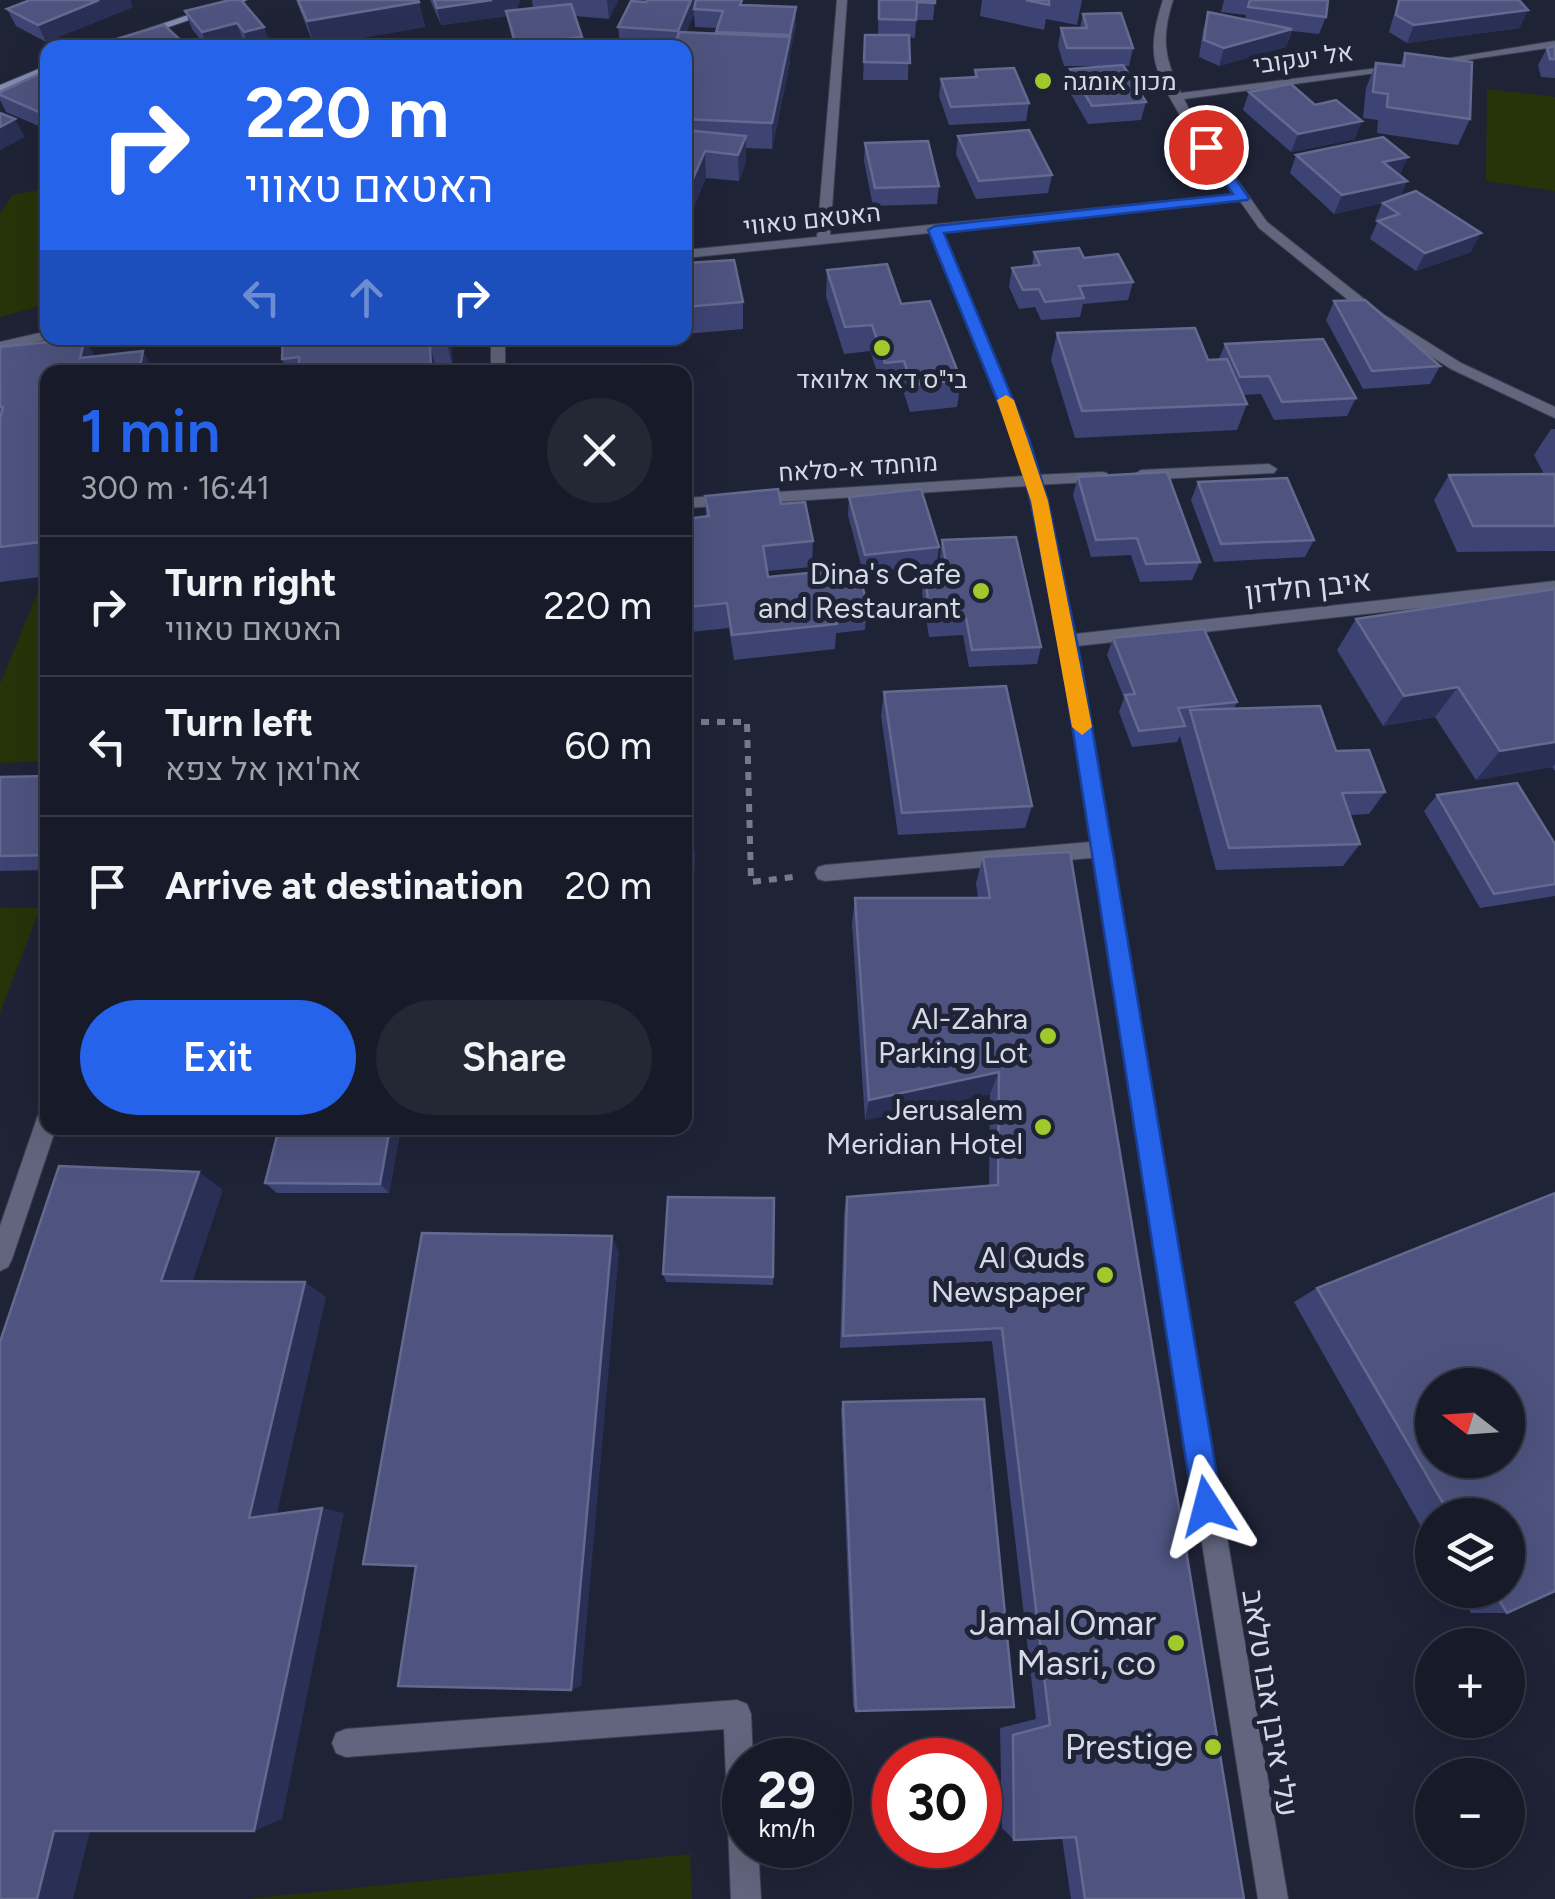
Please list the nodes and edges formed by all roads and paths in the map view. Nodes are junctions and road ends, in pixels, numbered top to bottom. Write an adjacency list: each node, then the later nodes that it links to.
1 (242, 0): 4 (street)
2 (842, 0): 11 (street)
3 (1168, 0): 8 (street)
4 (120, 40)
5 (1555, 44): 8 (street, אל יעקובי)
6 (40, 72): 7 (street)
7 (0, 90)
8 (1177, 97): 9 (street)
9 (1242, 198): 10 (street, האטאם טאווי); 15 (street)
10 (935, 230): 11 (street, האטאם טאווי); 19 (street, עלי איבן אבו טלאב)
11 (823, 241): 12 (street, האטאם טאווי)
12 (692, 253)
13 (40, 336): 14 (street)
14 (0, 346)
15 (1555, 413)
16 (1269, 468): 17 (street)
17 (1132, 475)
18 (1112, 476): 19 (street, מוחמד א-סלאח)
19 (1034, 480): 20 (street, מוחמד א-סלאח); 22 (street, עלי איבן אבו טלאב)
20 (692, 503)
21 (1555, 588): 22 (street, איבן חלדון)
22 (1068, 641): 24 (street, עלי איבן אבו טלאב)
23 (692, 722): 25 (path)
24 (1102, 849): 25 (street); 30 (street, עלי איבן אבו טלאב)
25 (824, 873)
26 (42, 1135): 27 (street)
27 (0, 1259)
28 (346, 1743): 29 (street)
29 (746, 1899)
30 (1272, 1899)

